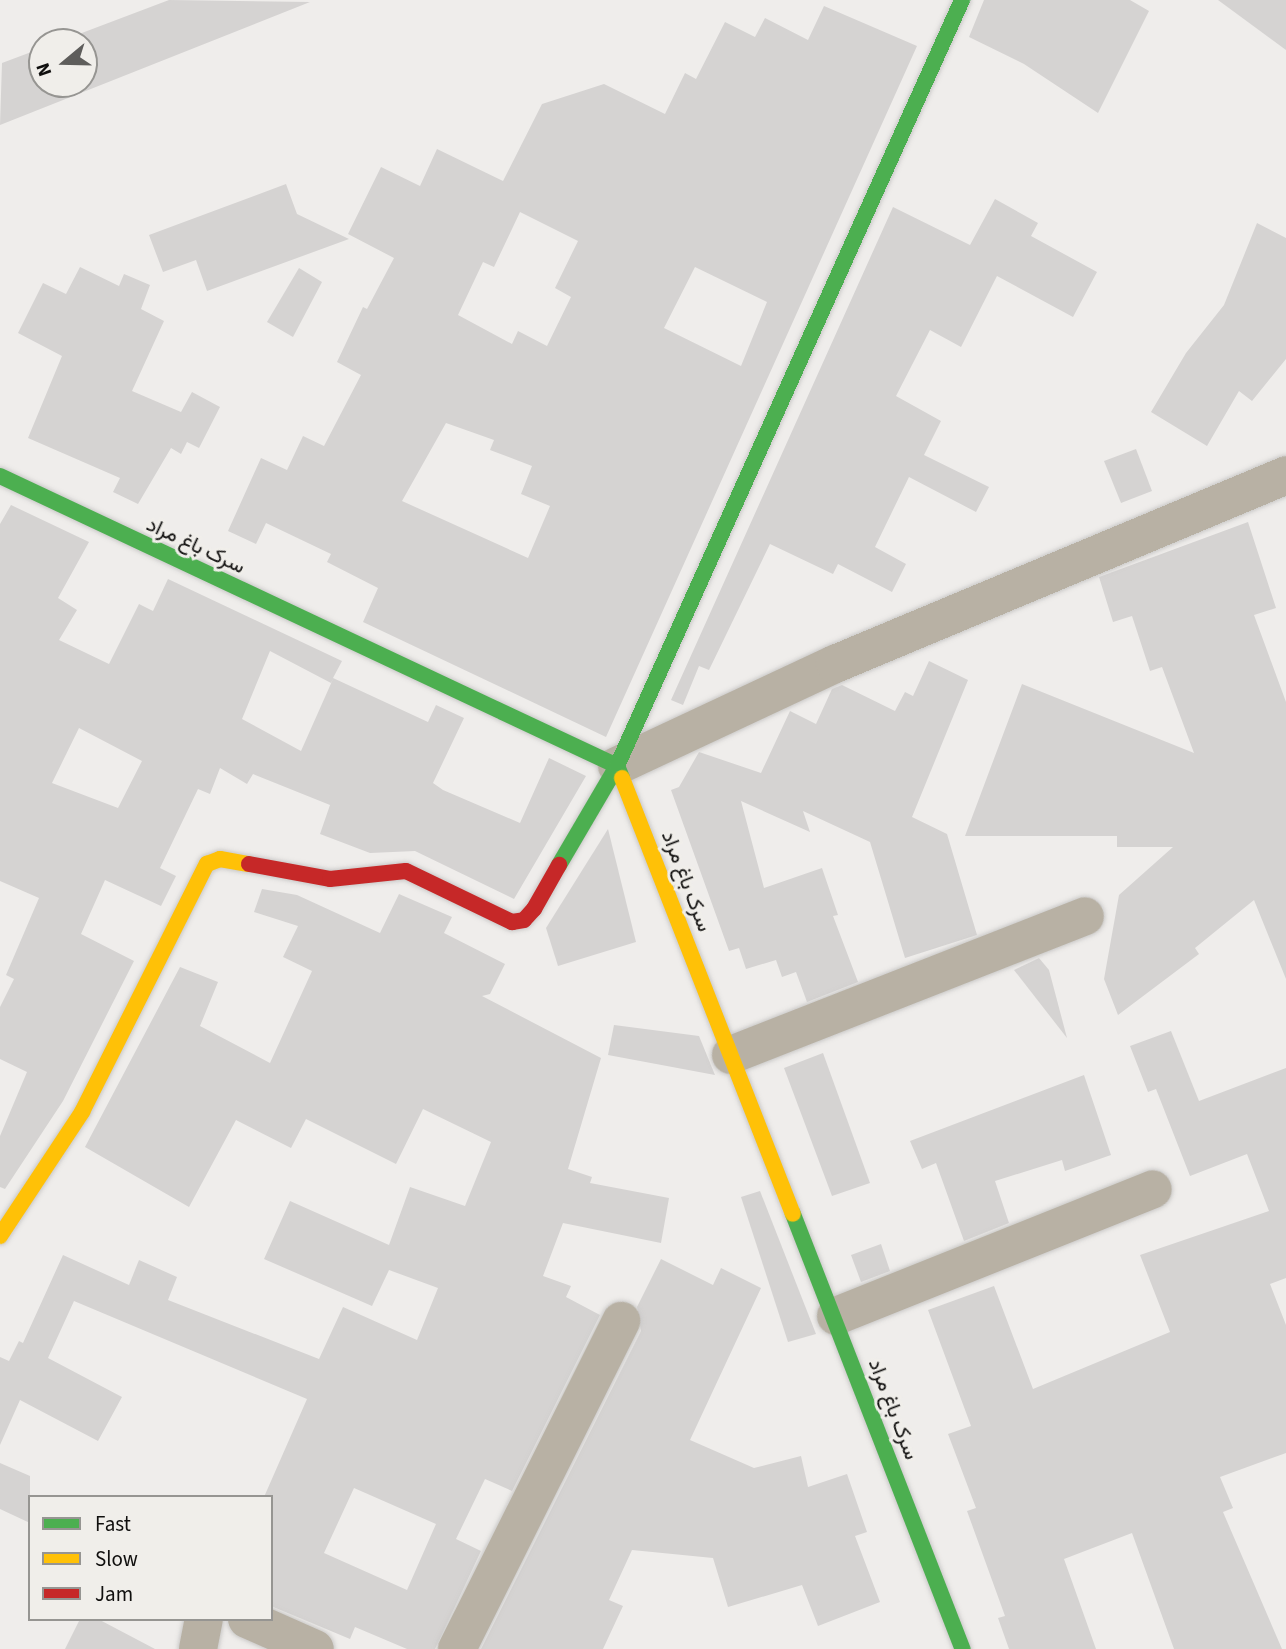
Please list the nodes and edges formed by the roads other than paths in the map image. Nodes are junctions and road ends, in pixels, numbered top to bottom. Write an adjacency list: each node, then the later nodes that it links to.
1 (962, 0): 4 (street)
2 (1286, 475): 4 (street)
3 (0, 476): 4 (street, سرک باغ مراد)
4 (617, 766): 6 (street, سرک باغ مراد); 8 (street)
5 (1085, 916): 6 (street)
6 (731, 1055): 9 (street, سرک باغ مراد)
7 (1153, 1189): 9 (street)
8 (0, 1236)
9 (836, 1316): 16 (street, سرک باغ مراد)
10 (621, 1321): 15 (street)
11 (204, 1621): 13 (street)
12 (252, 1621): 14 (street)
13 (198, 1649)
14 (315, 1649)
15 (457, 1649)
16 (962, 1649)

